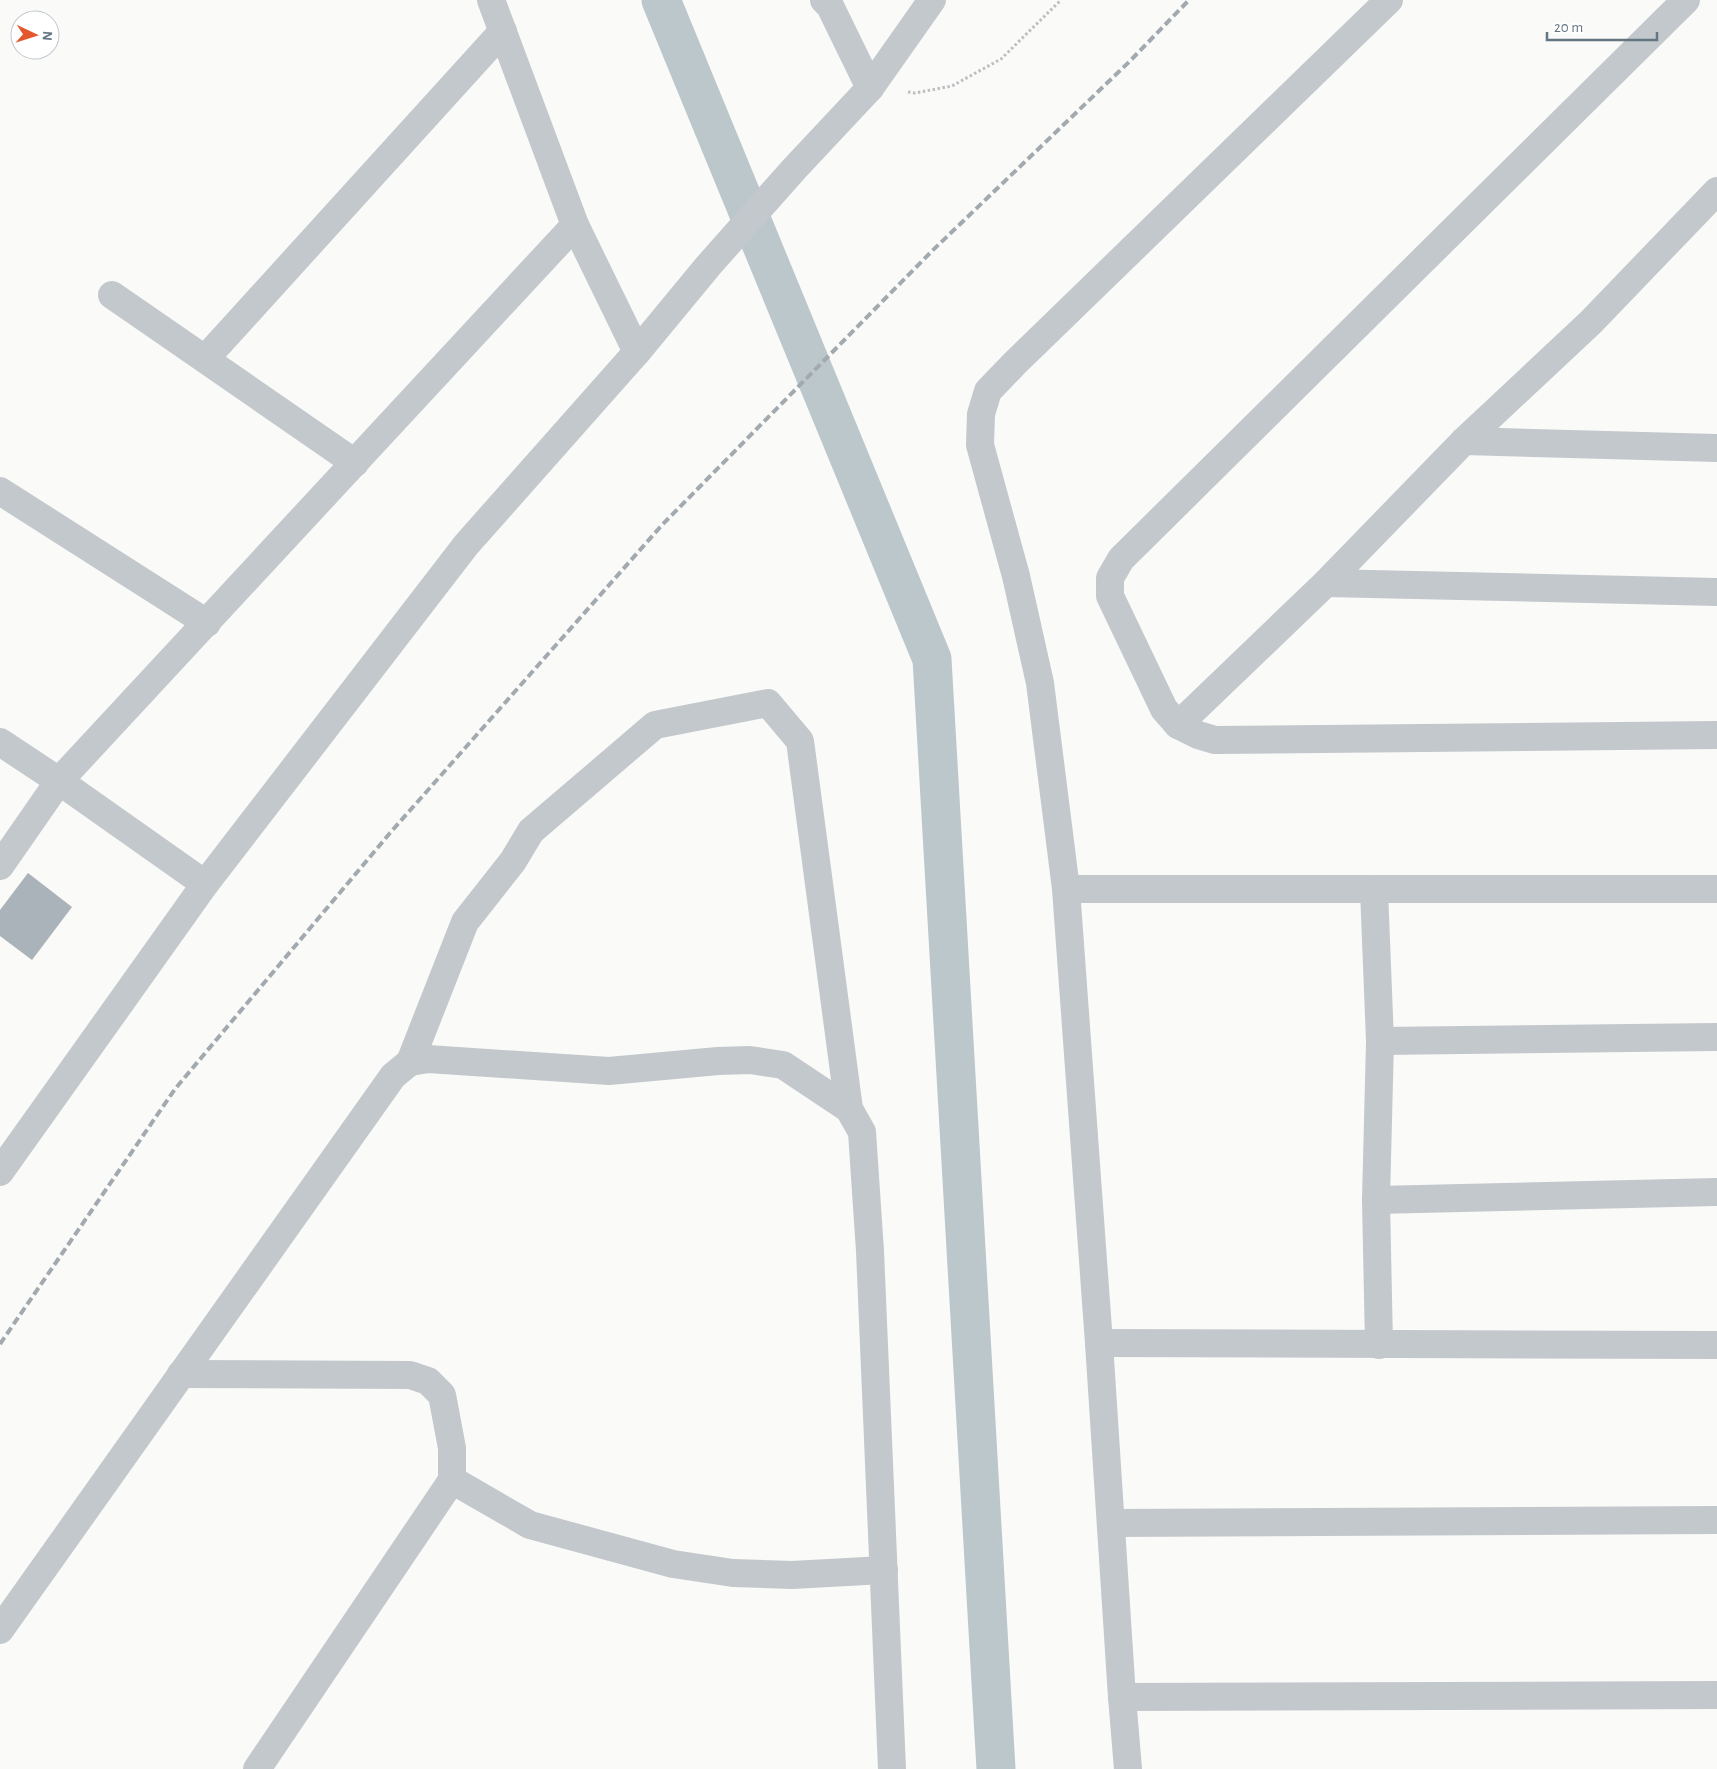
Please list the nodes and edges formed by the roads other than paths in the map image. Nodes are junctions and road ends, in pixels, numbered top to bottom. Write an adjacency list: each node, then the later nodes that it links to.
1 (491, 0): 6 (street)
2 (824, 0): 7 (street)
3 (932, 0): 7 (street)
4 (1389, 0): 26 (street)
5 (1686, 0): 20 (street)
6 (503, 31): 9 (street); 12 (street)
7 (870, 88): 11 (street)
8 (1717, 191): 13 (street)
9 (576, 225): 11 (street); 15 (street)
10 (112, 295): 12 (street)
11 (637, 352): 25 (street)
12 (205, 360): 15 (street)
13 (1464, 441): 14 (street); 17 (street)
14 (1717, 448)
15 (355, 463): 19 (street)
16 (0, 491): 19 (street)
17 (1326, 583): 18 (street); 20 (street)
18 (1717, 592)
19 (207, 623): 23 (street)
20 (1178, 725): 21 (street)
21 (1717, 735)
22 (0, 742): 23 (street)
23 (59, 781): 24 (street); 25 (street)
24 (0, 866)
25 (205, 884): 33 (street)
26 (1066, 889): 28 (street); 36 (street)
27 (1717, 889): 28 (street)
28 (1374, 890): 30 (street)
29 (1717, 1037): 30 (street)
30 (1380, 1041): 35 (street)
31 (410, 1062): 32 (street); 32 (street); 39 (street)
32 (849, 1109): 43 (street)
33 (0, 1172)
34 (1717, 1192): 35 (street)
35 (1376, 1200): 37 (street)
36 (1098, 1343): 37 (street); 42 (street)
37 (1379, 1345): 38 (street)
38 (1717, 1345)
39 (182, 1374): 40 (street); 44 (street)
40 (452, 1480): 43 (street); 47 (street)
41 (1717, 1520): 42 (street)
42 (1111, 1523): 46 (street)
43 (884, 1570): 48 (street)
44 (0, 1630)
45 (1717, 1694): 46 (street)
46 (1122, 1696): 49 (street)
47 (257, 1769)
48 (892, 1769)
49 (1128, 1769)

